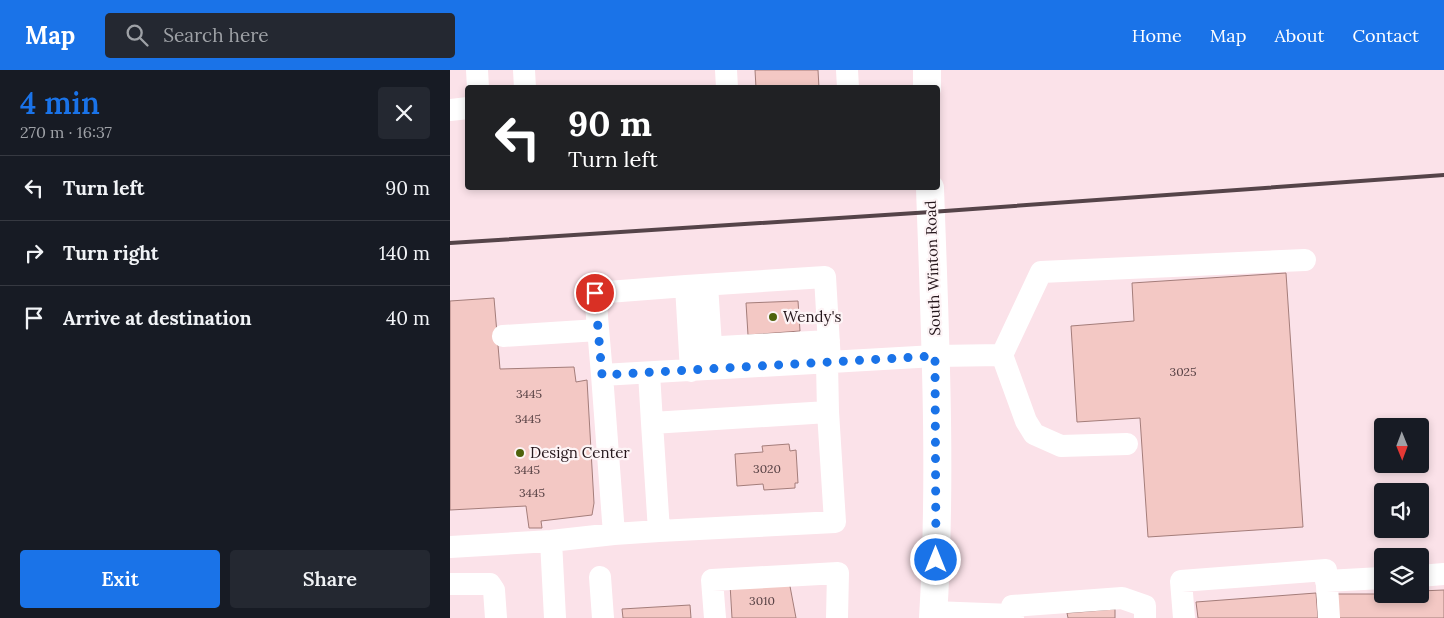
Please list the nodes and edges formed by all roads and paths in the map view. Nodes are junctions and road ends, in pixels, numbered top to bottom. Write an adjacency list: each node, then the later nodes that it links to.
1 (477, 70): 6 (street)
2 (524, 70): 7 (street)
3 (726, 70): 8 (street)
4 (847, 70): 9 (street)
5 (927, 70): 10 (main road)
6 (478, 85)
7 (525, 85)
8 (727, 85)
9 (848, 85)
10 (927, 85)
11 (465, 108): 12 (street)
12 (450, 110)
13 (930, 190): 21 (main road, South Winton Road)
14 (1305, 260): 20 (street)
15 (696, 285): 16 (street); 18 (street); 19 (street); 22 (street)
16 (598, 330): 17 (street); 24 (street)
17 (503, 336)
18 (711, 346): 19 (street); 22 (street)
19 (828, 355): 21 (street); 22 (street); 25 (street)
20 (1002, 355): 21 (street); 27 (street)
21 (935, 356): 39 (main road, South Winton Road)
22 (702, 370): 23 (street)
23 (648, 374): 24 (street); 26 (street)
24 (602, 375): 29 (street)
25 (828, 412): 26 (street); 28 (street)
26 (652, 423): 28 (street)
27 (1127, 444)
28 (659, 531): 29 (street)
29 (614, 534): 30 (street)
30 (551, 541): 31 (street); 42 (street)
31 (450, 547)
32 (1444, 574): 33 (street)
33 (1429, 575)
34 (600, 577): 43 (street)
35 (1374, 578): 36 (street)
36 (1326, 581): 48 (street); 49 (street)
37 (450, 584): 41 (street)
38 (1050, 611): 40 (street); 46 (street); 47 (street)
39 (933, 615): 40 (street)
40 (1012, 617)
41 (496, 618)
42 (556, 618)
43 (603, 618)
44 (715, 618): 45 (street)
45 (837, 618)
46 (1135, 618)
47 (1145, 618)
48 (1184, 618)
49 (1329, 618)

